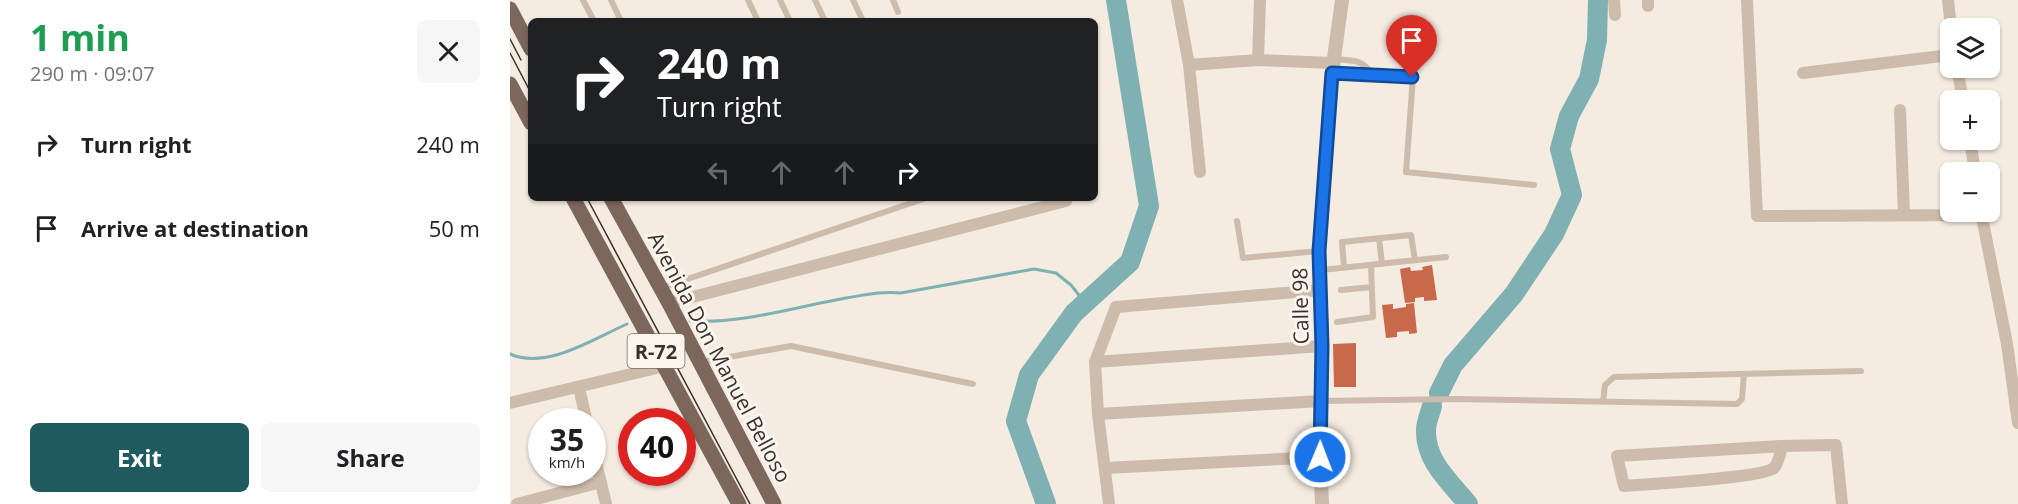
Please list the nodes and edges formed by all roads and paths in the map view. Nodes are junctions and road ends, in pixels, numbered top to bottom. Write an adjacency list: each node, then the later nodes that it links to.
1 (583, 0): 17 (lane)
2 (611, 0): 18 (lane)
3 (748, 0): 19 (lane)
4 (780, 0): 20 (lane)
5 (815, 0): 21 (lane)
6 (853, 0): 22 (lane)
7 (893, 0): 15 (lane)
8 (1177, 0): 28 (street)
9 (1260, 0): 26 (street)
10 (1342, 0): 29 (street, Calle 98)
11 (1614, 0): 16 (street)
12 (1747, 0): 43 (street)
13 (1947, 0): 23 (street)
14 (510, 9): 24 (main road)
15 (898, 12)
16 (1615, 15)
17 (592, 18)
18 (620, 18)
19 (757, 18)
20 (789, 18)
21 (824, 18)
22 (862, 18)
23 (1950, 18)
24 (528, 43)
25 (1940, 56): 30 (street)
26 (1258, 60): 28 (street); 29 (street)
27 (1414, 63): 32 (lane)
28 (1189, 65): 36 (street)
29 (1333, 65): 31 (lane); 31 (lane); 47 (street, Calle 98)
30 (1803, 73)
31 (1371, 74): 32 (lane)
32 (1412, 77): 37 (lane)
33 (511, 90): 35 (main road)
34 (1900, 110): 43 (street)
35 (528, 118)
36 (1200, 172)
37 (1534, 185)
38 (575, 201): 63 (main road, R-72)
39 (613, 201): 55 (main road, Avenida Don Manuel Belloso / R-72)
40 (917, 201): 55 (lane)
41 (1066, 201): 58 (street)
42 (1940, 214): 43 (street)
43 (1904, 215)
44 (1237, 221): 47 (lane)
45 (1983, 222): 73 (street)
46 (1379, 238): 49 (lane); 50 (lane); 52 (lane)
47 (1319, 251): 53 (street, Calle 98)
48 (1446, 257): 49 (lane)
49 (1415, 260): 50 (lane)
50 (1382, 264): 51 (lane)
51 (1371, 265): 52 (lane); 54 (lane)
52 (1344, 267): 53 (lane)
53 (1320, 270): 56 (street, Calle 98)
54 (1372, 287): 57 (lane); 59 (lane)
55 (660, 288): 58 (main road, Avenida Don Manuel Belloso / R-72)
56 (1320, 290): 60 (street, Calle 98); 62 (street)
57 (1341, 290)
58 (669, 303): 61 (main road, Avenida Don Manuel Belloso / R-72)
59 (1337, 322)
60 (1322, 346): 62 (street); 68 (street, Calle 98)
61 (700, 362): 66 (lane); 84 (main road, Avenida Don Manuel Belloso / R-72)
62 (1095, 362): 72 (street)
63 (665, 366): 67 (street); 77 (main road, R-72)
64 (1861, 371): 65 (lane)
65 (1744, 374): 69 (lane); 69 (lane)
66 (973, 384)
67 (579, 388): 70 (street); 71 (street)
68 (1321, 401): 69 (lane); 72 (street); 75 (street, Calle 98)
69 (1604, 402)
70 (510, 403)
71 (584, 408)
72 (1098, 414): 76 (street)
73 (2018, 423)
74 (1782, 446): 74 (street); 87 (street)
75 (1320, 457): 76 (street); 86 (street, Calle 98)
76 (1105, 468): 85 (street)
77 (729, 482): 82 (main road); 83 (main road, R-72)
78 (586, 486): 80 (street)
79 (602, 486): 81 (street)
80 (517, 504)
81 (606, 504)
82 (734, 504)
83 (739, 504)
84 (774, 504)
85 (1109, 504)
86 (1322, 504)
87 (1842, 504)

